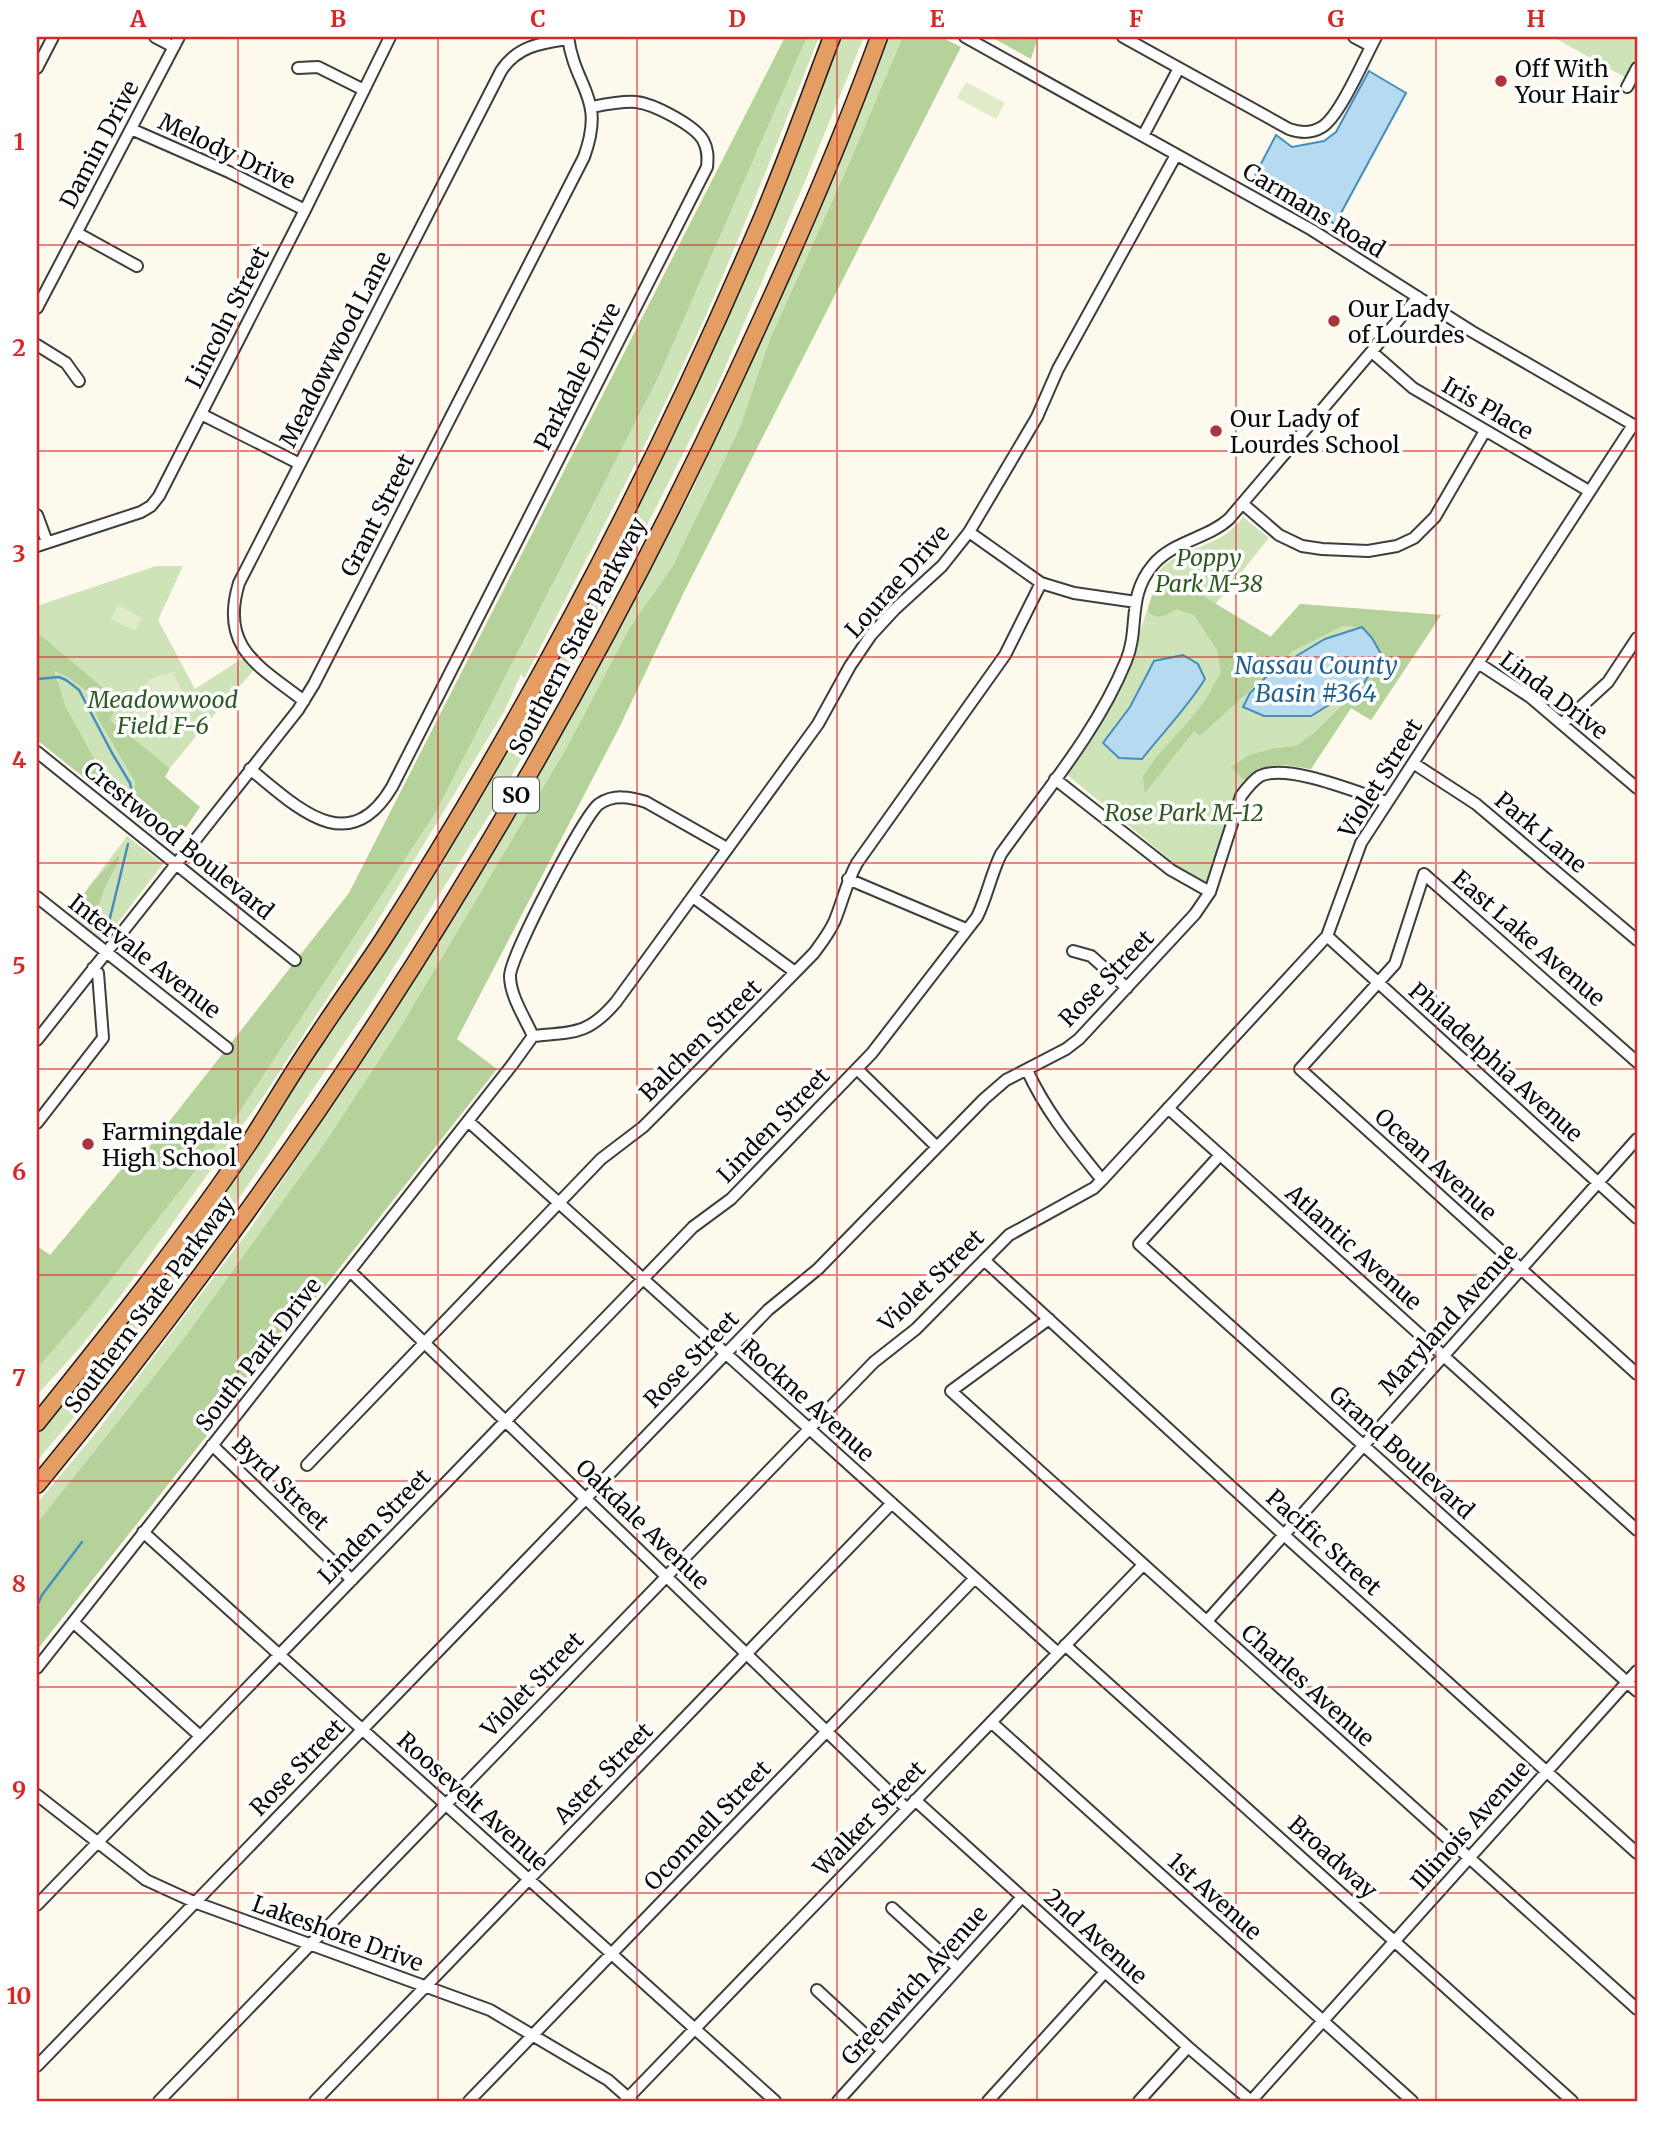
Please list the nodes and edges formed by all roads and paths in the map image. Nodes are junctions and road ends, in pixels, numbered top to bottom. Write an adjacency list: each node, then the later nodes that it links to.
1 (53, 37): 12 (street)
2 (155, 37): 11 (street)
3 (390, 37): 17 (street, Lincoln Street)
4 (832, 37): 89 (highway, Southern State Parkway / SO)
5 (879, 37): 100 (highway, Southern State Parkway / SO)
6 (965, 37): 20 (street, Carmans Road)
7 (1123, 37): 14 (street)
8 (1354, 37): 10 (street)
9 (568, 38): 18 (street, Grant Street); 33 (street, Meadowwood Lane)
10 (1373, 41): 14 (street)
11 (176, 42): 19 (street, Damin Drive)
12 (37, 68)
13 (298, 68): 17 (street)
14 (1180, 68): 20 (street)
15 (1637, 68): 16 (street)
16 (1627, 87)
17 (363, 90): 22 (street, Lincoln Street)
18 (592, 107): 43 (street, Grant Street); 47 (street, Parkdale Drive)
19 (131, 129): 22 (street, Melody Drive); 23 (street, Damin Drive)
20 (1143, 136): 21 (street, Carmans Road)
21 (1176, 155): 25 (street, Carmans Road); 37 (street, Lourae Drive)
22 (304, 211): 30 (street, Lincoln Street)
23 (77, 233): 24 (street); 26 (street, Damin Drive)
24 (137, 266)
25 (1418, 298): 28 (street, Linden Street); 31 (street, Carmans Road)
26 (37, 308)
27 (37, 345): 29 (street)
28 (1372, 352): 32 (street, Iris Place); 35 (street, Linden Street)
29 (79, 381)
30 (201, 414): 33 (street); 38 (street, Lincoln Street)
31 (1635, 426): 34 (street, Violet Street)
32 (1485, 431): 34 (street, Iris Place); 35 (street)
33 (300, 464): 43 (street, Meadowwood Lane)
34 (1589, 491): 42 (street, Violet Street)
35 (1243, 504): 40 (street, Linden Street)
36 (37, 515): 38 (street)
37 (970, 532): 39 (street); 51 (street, Lourae Drive)
38 (42, 544)
39 (1041, 583): 40 (street); 53 (street, Balchen Street)
40 (1136, 601): 48 (street, Linden Street)
41 (1637, 638): 44 (street)
42 (1478, 663): 44 (street, Linda Drive); 46 (street, Violet Street)
43 (304, 701): 47 (street, Grant Street)
44 (1562, 723): 49 (street, Linda Drive)
45 (37, 752): 52 (street, Crestwood Boulevard)
46 (1413, 763): 50 (street, Violet Street); 59 (street, Park Lane)
47 (250, 769): 52 (street, Grant Street)
48 (1055, 779): 54 (street); 57 (street, Linden Street)
49 (1637, 788)
50 (1387, 802): 54 (street, Rose Street); 58 (street, Violet Street)
51 (727, 848): 56 (street, Lourae Drive); 67 (street)
52 (175, 863): 61 (street, Grant Street); 62 (street, Crestwood Boulevard)
53 (848, 879): 57 (street); 64 (street, Balchen Street)
54 (1210, 892): 66 (street, Rose Street)
55 (37, 897): 61 (street, Intervale Avenue)
56 (693, 897): 64 (street); 67 (street, Lourae Drive)
57 (966, 929): 71 (street, Linden Street)
58 (1327, 936): 65 (street, Philadelphia Avenue); 73 (street, Violet Street)
59 (1637, 940)
60 (1073, 951): 66 (street)
61 (106, 952): 63 (street, Grant Street); 69 (street, Intervale Avenue)
62 (295, 960)
63 (93, 968): 68 (street, Grant Street); 75 (street)
64 (795, 972): 81 (street, Balchen Street)
65 (1377, 983): 70 (street, East Lake Avenue); 80 (street, Philadelphia Avenue); 84 (street, Ocean Avenue)
66 (1127, 988): 72 (street, Rose Street)
67 (533, 1036): 74 (street, South Park Drive)
68 (37, 1040)
69 (227, 1048)
70 (1637, 1062)
71 (857, 1069): 77 (street); 86 (street, Linden Street)
72 (1027, 1070): 77 (street, Rose Street); 79 (street)
73 (1168, 1108): 78 (street, Atlantic Avenue); 79 (street, Violet Street)
74 (468, 1121): 81 (street, Rockne Avenue); 85 (street, South Park Drive)
75 (37, 1123)
76 (1637, 1139): 80 (street, Maryland Avenue)
77 (937, 1147): 90 (street, Rose Street)
78 (1220, 1155): 91 (street, Atlantic Avenue); 98 (street, Grand Boulevard)
79 (1102, 1180): 83 (street, Violet Street)
80 (1598, 1183): 82 (street, Philadelphia Avenue); 84 (street, Maryland Avenue)
81 (559, 1204): 86 (street, Rockne Avenue); 88 (street, Balchen Street)
82 (1637, 1218)
83 (984, 1260): 87 (street, Pacific Street); 96 (street, Violet Street)
84 (1521, 1269): 91 (street, Maryland Avenue); 92 (street, Ocean Avenue)
85 (350, 1271): 88 (street, Oakdale Avenue); 97 (street, South Park Drive)
86 (643, 1279): 90 (street, Rockne Avenue); 94 (street, Linden Street)
87 (1049, 1319): 105 (street, Pacific Street); 106 (street, Charles Avenue)
88 (425, 1343): 94 (street, Oakdale Avenue); 99 (street, Balchen Street)
89 (97, 1348): 93 (highway); 95 (highway, Southern State Parkway / SO)
90 (726, 1354): 96 (street, Rockne Avenue); 101 (street, Rose Street)
91 (1444, 1356): 98 (street, Maryland Avenue); 103 (street, Atlantic Avenue)
92 (1637, 1374)
93 (37, 1408)
94 (506, 1420): 101 (street, Oakdale Avenue); 109 (street, Linden Street)
95 (37, 1423)
96 (809, 1429): 102 (street, Rockne Avenue); 107 (street, Violet Street)
97 (212, 1445): 104 (street, South Park Drive); 109 (street, Byrd Street)
98 (1364, 1445): 105 (street, Maryland Avenue); 117 (street, Grand Boulevard)
99 (307, 1465)
100 (37, 1485)
101 (586, 1498): 107 (street, Oakdale Avenue); 120 (street, Rose Street)
102 (892, 1503): 108 (street, Rockne Avenue); 113 (street, Aster Street)
103 (1637, 1530)
104 (144, 1532): 111 (street, South Park Drive); 114 (street, Roosevelt Avenue)
105 (1284, 1535): 110 (street, Maryland Avenue); 123 (street, Pacific Street)
106 (1143, 1565): 110 (street, Charles Avenue); 112 (street, Walker Street)
107 (667, 1576): 113 (street, Oakdale Avenue); 125 (street, Violet Street)
108 (975, 1578): 112 (street, Rockne Avenue); 121 (street, Oconnell Street)
109 (352, 1580): 114 (street, Linden Street)
110 (1207, 1621): 129 (street, Charles Avenue)
111 (73, 1622): 115 (street, South Park Drive); 122 (street)
112 (1062, 1649): 119 (street, Walker Street); 135 (street, Broadway)
113 (747, 1654): 121 (street, Oakdale Avenue); 130 (street, Aster Street)
114 (279, 1655): 120 (street, Roosevelt Avenue); 122 (street, Linden Street)
115 (37, 1668)
116 (1637, 1671): 117 (street, Illinois Avenue)
117 (1627, 1682): 118 (street, Grand Boulevard); 123 (street, Illinois Avenue)
118 (1637, 1691)
119 (991, 1722): 126 (street, Walker Street); 143 (street, 1st Avenue)
120 (362, 1729): 125 (street, Roosevelt Avenue); 132 (street, Rose Street)
121 (827, 1731): 126 (street, Oakdale Avenue); 137 (street, Oconnell Street)
122 (200, 1736): 127 (street, Linden Street)
123 (1547, 1771): 128 (street, Pacific Street); 129 (street, Illinois Avenue)
124 (37, 1795): 127 (street, Lakeshore Drive)
125 (446, 1804): 130 (street, Roosevelt Avenue); 136 (street, Violet Street)
126 (911, 1805): 131 (street, 2nd Avenue); 144 (street, Walker Street)
127 (98, 1842): 132 (street, Lakeshore Drive); 133 (street, Linden Street)
128 (1637, 1853)
129 (1469, 1858): 135 (street, Illinois Avenue); 142 (street, Charles Avenue)
130 (529, 1880): 137 (street, Roosevelt Avenue); 140 (street, Aster Street)
131 (1022, 1897): 138 (street, Greenwich Avenue); 139 (street, 2nd Avenue)
132 (194, 1902): 136 (street, Lakeshore Drive); 148 (street, Rose Street)
133 (37, 1905)
134 (892, 1908): 138 (street)
135 (1394, 1941): 143 (street, Illinois Avenue); 159 (street, Broadway)
136 (310, 1945): 140 (street, Lakeshore Drive); 150 (street, Violet Street)
137 (612, 1954): 144 (street, Roosevelt Avenue); 145 (street, Oconnell Street)
138 (958, 1968): 147 (street, Greenwich Avenue)
139 (1105, 1972): 146 (street, 2nd Avenue); 155 (street)
140 (425, 1987): 145 (street, Lakeshore Drive); 151 (street, Aster Street)
141 (817, 1990): 147 (street)
142 (1637, 2009)
143 (1323, 2021): 157 (street, Illinois Avenue); 158 (street, 1st Avenue)
144 (695, 2029): 149 (street, Walker Street); 153 (street, Roosevelt Avenue)
145 (533, 2035): 149 (street, Lakeshore Drive); 152 (street, Oconnell Street)
146 (1188, 2047): 156 (street); 157 (street, 2nd Avenue)
147 (883, 2051): 154 (street, Greenwich Avenue)
148 (37, 2066)
149 (628, 2100)
150 (159, 2101)
151 (315, 2101)
152 (469, 2101)
153 (775, 2101)
154 (838, 2101)
155 (988, 2101)
156 (1139, 2101)
157 (1251, 2101)
158 (1412, 2101)
159 (1572, 2101)

